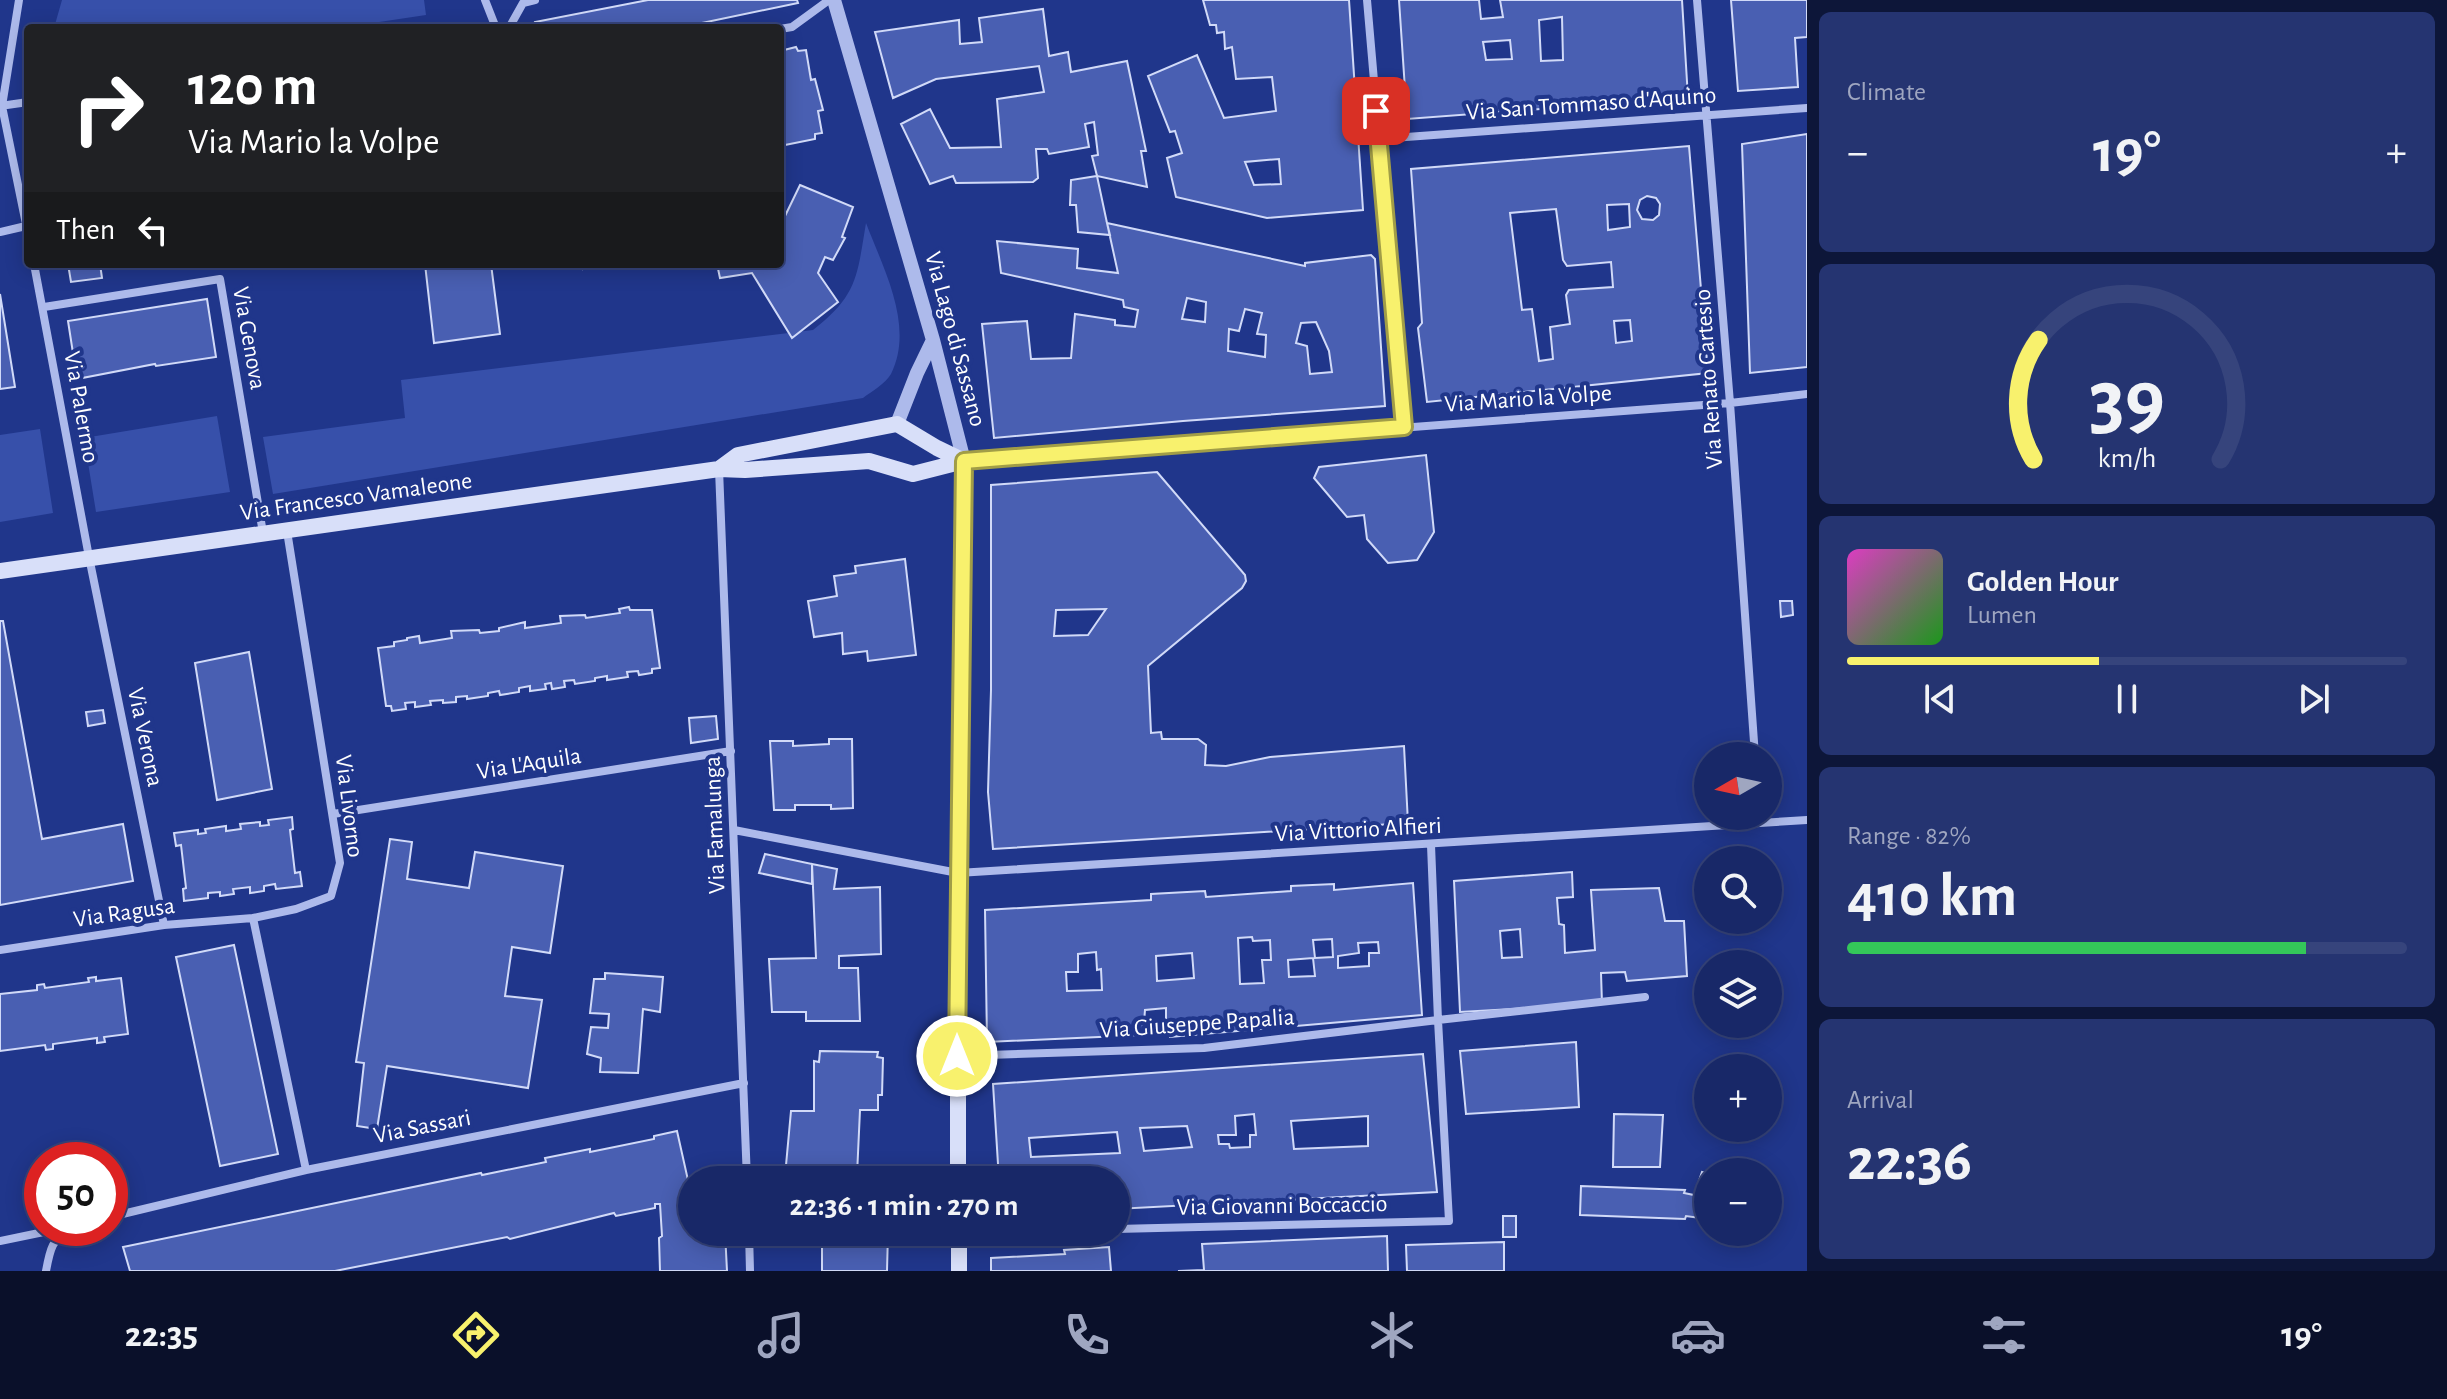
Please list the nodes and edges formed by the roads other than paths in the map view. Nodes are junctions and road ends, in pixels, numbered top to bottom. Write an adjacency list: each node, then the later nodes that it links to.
1 (19, 0): 11 (street)
2 (485, 0): 7 (street)
3 (535, 0): 8 (street)
4 (832, 0): 9 (street); 20 (street, Via Lago di Sassano)
5 (1367, 0): 14 (street)
6 (1697, 0): 13 (street, Via Renato Cartesio)
7 (494, 24)
8 (511, 24)
9 (784, 28)
10 (24, 103): 11 (street)
11 (1, 106): 15 (street)
12 (1807, 108): 13 (street, Via San Tommaso d'Aquino)
13 (1706, 115): 14 (street, Via San Tommaso d'Aquino); 22 (street, Via Renato Cartesio)
14 (1379, 139): 24 (street)
15 (24, 216)
16 (24, 230): 17 (street)
17 (0, 232)
18 (35, 268): 19 (street, Via Palermo)
19 (44, 307): 28 (street, Via Genova); 29 (street, Via Palermo)
20 (933, 340): 23 (street); 25 (street, Via Lago di Sassano)
21 (1807, 394): 22 (street, Via Mario la Volpe)
22 (1730, 403): 24 (street, Via Mario la Volpe); 31 (street, Via Renato Cartesio)
23 (897, 424): 25 (main road); 26 (main road)
24 (1404, 427): 25 (street, Via Mario la Volpe)
25 (964, 461): 26 (main road); 39 (main road, Via Lago di Sassano)
26 (719, 469): 27 (main road, Via Francesco Vamaleone); 32 (street, Via Famalunga)
27 (286, 530): 28 (main road, Via Francesco Vamaleone); 33 (street, Via Livorno)
28 (263, 533): 29 (main road, Via Francesco Vamaleone)
29 (89, 557): 30 (main road, Via Francesco Vamaleone); 41 (street, Via Verona)
30 (0, 571)
31 (1754, 742)
32 (731, 751): 33 (street, Via L'Aquila); 37 (street, Via Famalunga)
33 (333, 814): 40 (street, Via Livorno)
34 (1782, 820): 35 (street, Via Vittorio Alfieri)
35 (1807, 820)
36 (1694, 825): 38 (street, Via Vittorio Alfieri)
37 (734, 830): 39 (street, Via Vittorio Alfieri); 46 (street, Via Famalunga)
38 (1431, 845): 39 (street, Via Vittorio Alfieri); 44 (street)
39 (958, 873): 45 (main road, Via Lago di Sassano)
40 (253, 918): 41 (street, Via Ragusa); 49 (street)
41 (164, 925): 42 (street, Via Ragusa)
42 (0, 950)
43 (1645, 997): 44 (street, Via Giuseppe Papalia)
44 (1438, 1020): 45 (street, Via Giuseppe Papalia); 51 (street, Via Giovanni Boccaccio)
45 (957, 1056): 48 (main road, Via Lago di Sassano)
46 (744, 1083): 47 (street, Via Famalunga); 49 (street, Via Sassari)
47 (747, 1166)
48 (958, 1166)
49 (306, 1170): 50 (street, Via Sassari)
50 (128, 1213)
51 (1130, 1229)
52 (24, 1236): 53 (street)
53 (0, 1241)
54 (53, 1246): 57 (street)
55 (749, 1246): 58 (street)
56 (959, 1246): 59 (main road)
57 (46, 1271)
58 (750, 1271)
59 (959, 1271)

